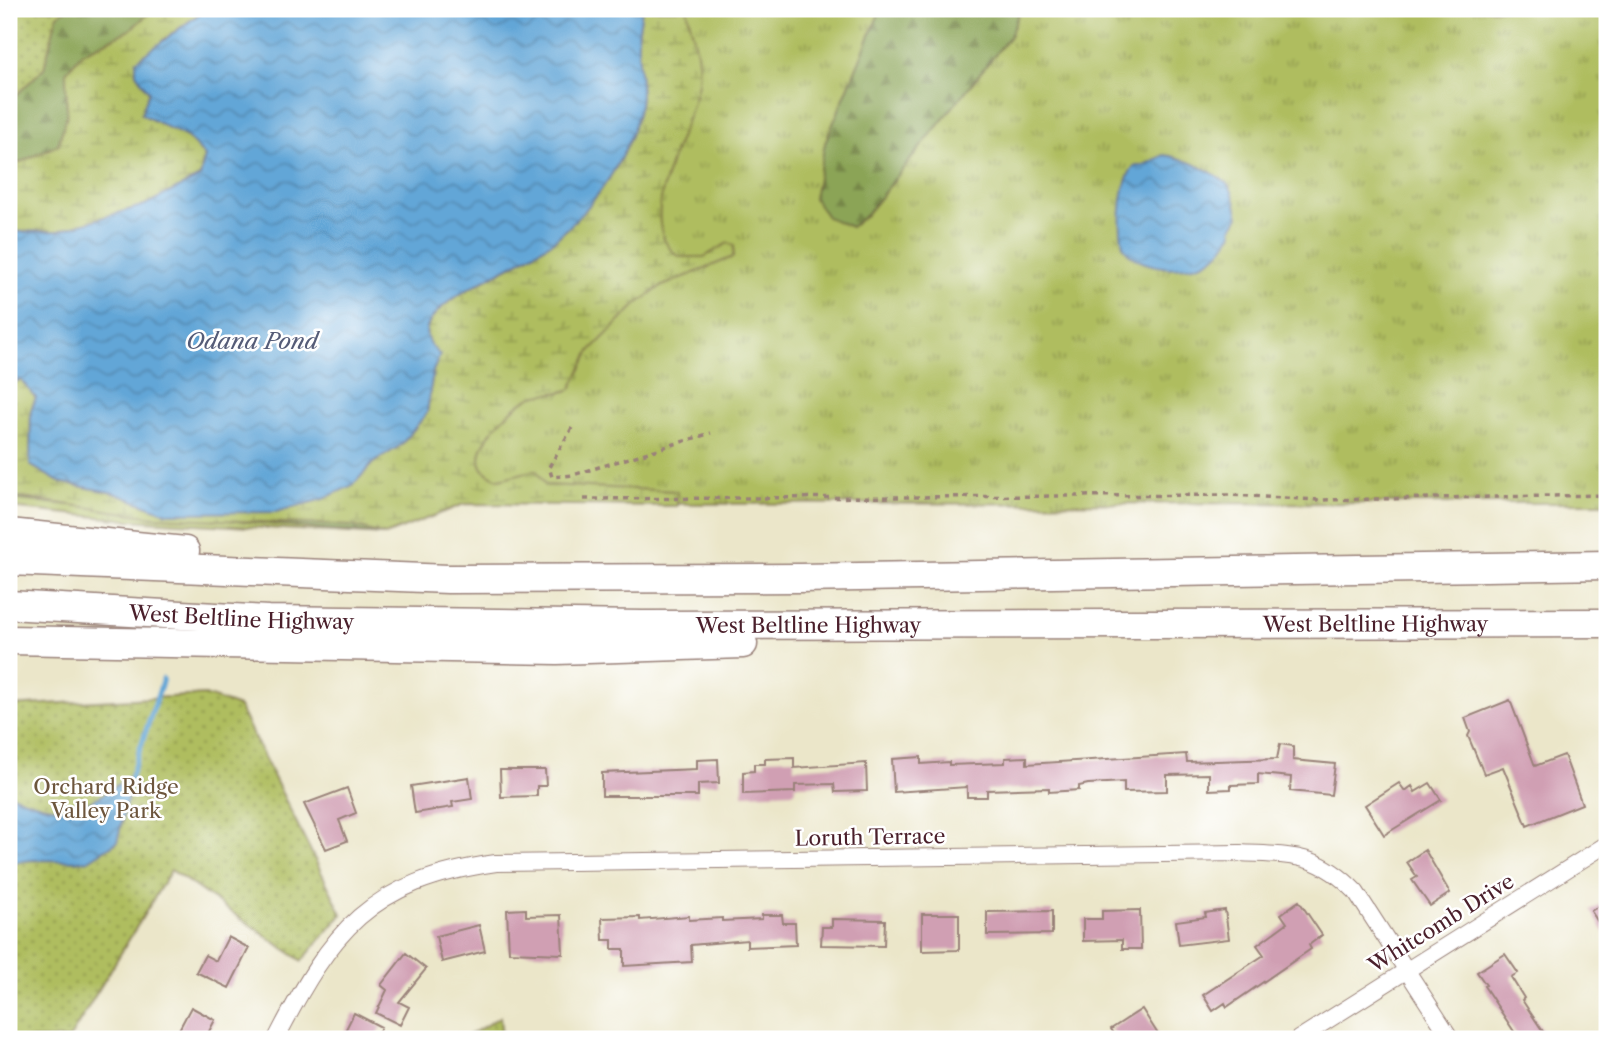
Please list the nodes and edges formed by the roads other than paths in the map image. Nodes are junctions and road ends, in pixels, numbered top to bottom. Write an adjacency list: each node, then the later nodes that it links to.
1 (9, 533): 4 (highway)
2 (9, 561): 4 (highway)
3 (1607, 565): 4 (highway)
4 (449, 579)
5 (9, 605): 7 (highway, West Beltline Highway)
6 (1607, 623): 7 (highway, West Beltline Highway)
7 (1138, 626): 9 (highway)
8 (9, 640): 9 (highway)
9 (43, 642): 10 (highway)
10 (9, 647)
11 (1607, 844): 12 (street, Whitcomb Drive)
12 (1406, 970): 13 (street, Loruth Terrace); 14 (street, Whitcomb Drive); 15 (street, Loruth Terrace)
13 (276, 1039)
14 (1298, 1039)
15 (1451, 1039)

